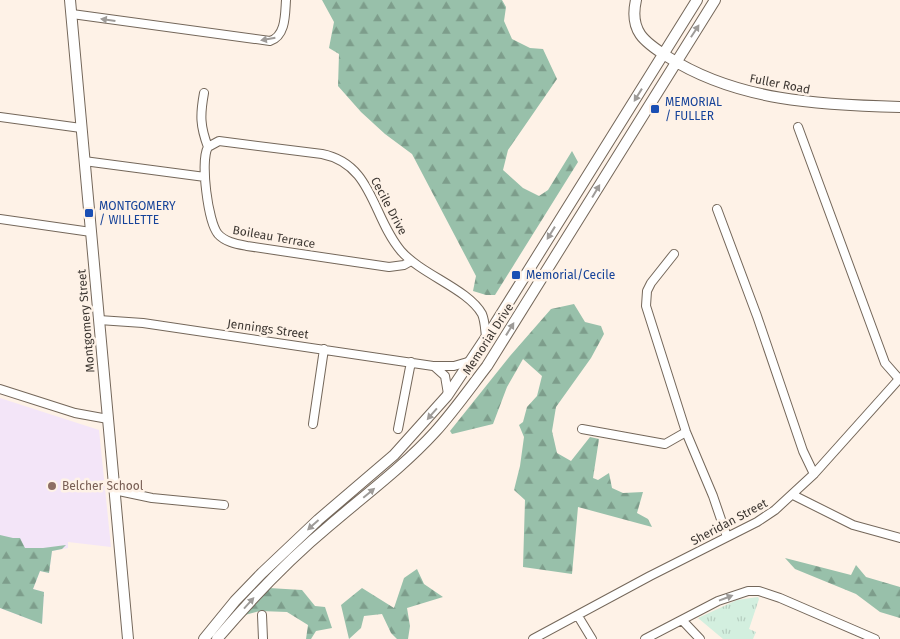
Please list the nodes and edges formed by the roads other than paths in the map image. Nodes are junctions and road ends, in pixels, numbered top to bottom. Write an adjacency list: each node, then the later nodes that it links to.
1 (70, 0): 6 (main road, Montgomery Street)
2 (286, 0): 6 (street, one-way to 6)
3 (636, 0): 7 (main road, Fuller Road)
4 (697, 0): 7 (main road, Memorial Drive)
5 (715, 0): 8 (main road, Memorial Drive, one-way to 5)
6 (72, 14): 12 (main road, Montgomery Street)
7 (663, 54): 8 (main road, Fuller Road); 23 (main road, Memorial Drive, one-way to 23)
8 (676, 62): 10 (main road, Fuller Road); 47 (main road, Memorial Drive, one-way to 8)
9 (204, 93): 14 (street, Boileau Terrace)
10 (900, 107)
11 (0, 117): 12 (street)
12 (81, 128): 15 (main road, Montgomery Street)
13 (798, 128): 28 (street)
14 (208, 147): 16 (street, Boileau Terrace); 21 (street, Cecile Drive)
15 (84, 161): 16 (street); 19 (main road, Montgomery Street)
16 (205, 177): 21 (street, Boileau Terrace)
17 (717, 209): 36 (street)
18 (0, 219): 19 (street)
19 (91, 232): 22 (main road, Montgomery Street)
20 (674, 254): 35 (street)
21 (411, 260): 23 (street, Cecile Drive)
22 (98, 320): 24 (street, Jennings Street); 31 (main road, Montgomery Street)
23 (486, 337): 25 (main road, Memorial Drive)
24 (324, 349): 26 (street, Jennings Street); 32 (street)
25 (471, 361): 27 (street, Jennings Street); 30 (main road, Memorial Drive)
26 (411, 362): 27 (street, Jennings Street); 33 (street)
27 (433, 366): 30 (street)
28 (899, 379): 36 (street, Sheridan Street)
29 (0, 389): 31 (street)
30 (448, 394): 46 (main road, Memorial Drive, one-way to 46)
31 (108, 419): 37 (main road, Montgomery Street)
32 (313, 424)
33 (398, 429)
34 (582, 429): 35 (street)
35 (686, 432): 40 (street)
36 (814, 474): 38 (street, Sheridan Street)
37 (114, 490): 39 (street); 45 (main road, Montgomery Street)
38 (793, 495): 40 (street, Sheridan Street); 41 (street)
39 (224, 505)
40 (728, 537): 43 (street, Sheridan Street)
41 (900, 538)
42 (262, 615): 48 (street)
43 (578, 616): 49 (street, Sheridan Street); 50 (street)
44 (682, 620): 51 (street); 52 (street); 53 (street, one-way to 53)
45 (128, 639)
46 (204, 639)
47 (217, 639)
48 (263, 639)
49 (533, 639)
50 (592, 639)
51 (645, 639)
52 (700, 639)
53 (875, 639)

